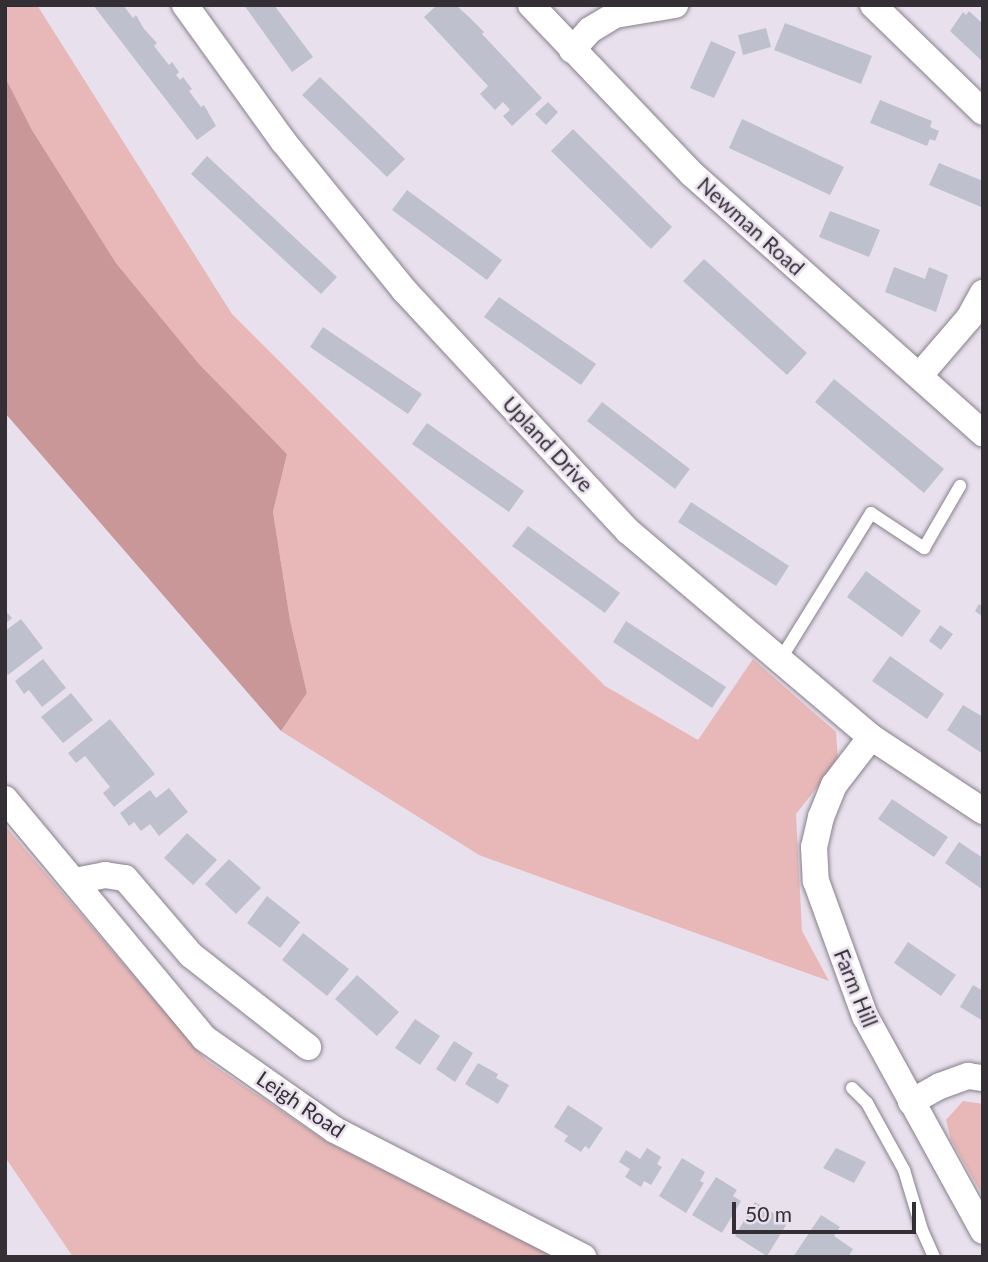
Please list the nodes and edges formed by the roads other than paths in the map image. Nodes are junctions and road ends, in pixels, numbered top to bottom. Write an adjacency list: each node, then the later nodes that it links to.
1 (185, 5): 11 (street, Upland Drive)
2 (531, 5): 5 (street, Newman Road)
3 (676, 5): 5 (street)
4 (873, 5): 6 (street)
5 (572, 50): 8 (street, Newman Road)
6 (983, 113)
7 (983, 293): 8 (street)
8 (920, 376): 9 (street, Newman Road)
9 (983, 433)
10 (960, 486): 11 (lane)
11 (780, 660): 12 (street, Upland Drive)
12 (871, 737): 14 (street, Upland Drive); 19 (street, Farm Hill)
13 (5, 799): 15 (street, Leigh Road)
14 (983, 811)
15 (75, 881): 16 (street); 21 (street, Leigh Road)
16 (308, 1047)
17 (983, 1078): 19 (street)
18 (852, 1088): 22 (lane)
19 (911, 1102): 20 (street, Farm Hill)
20 (983, 1231)
21 (583, 1257)
22 (934, 1257)

